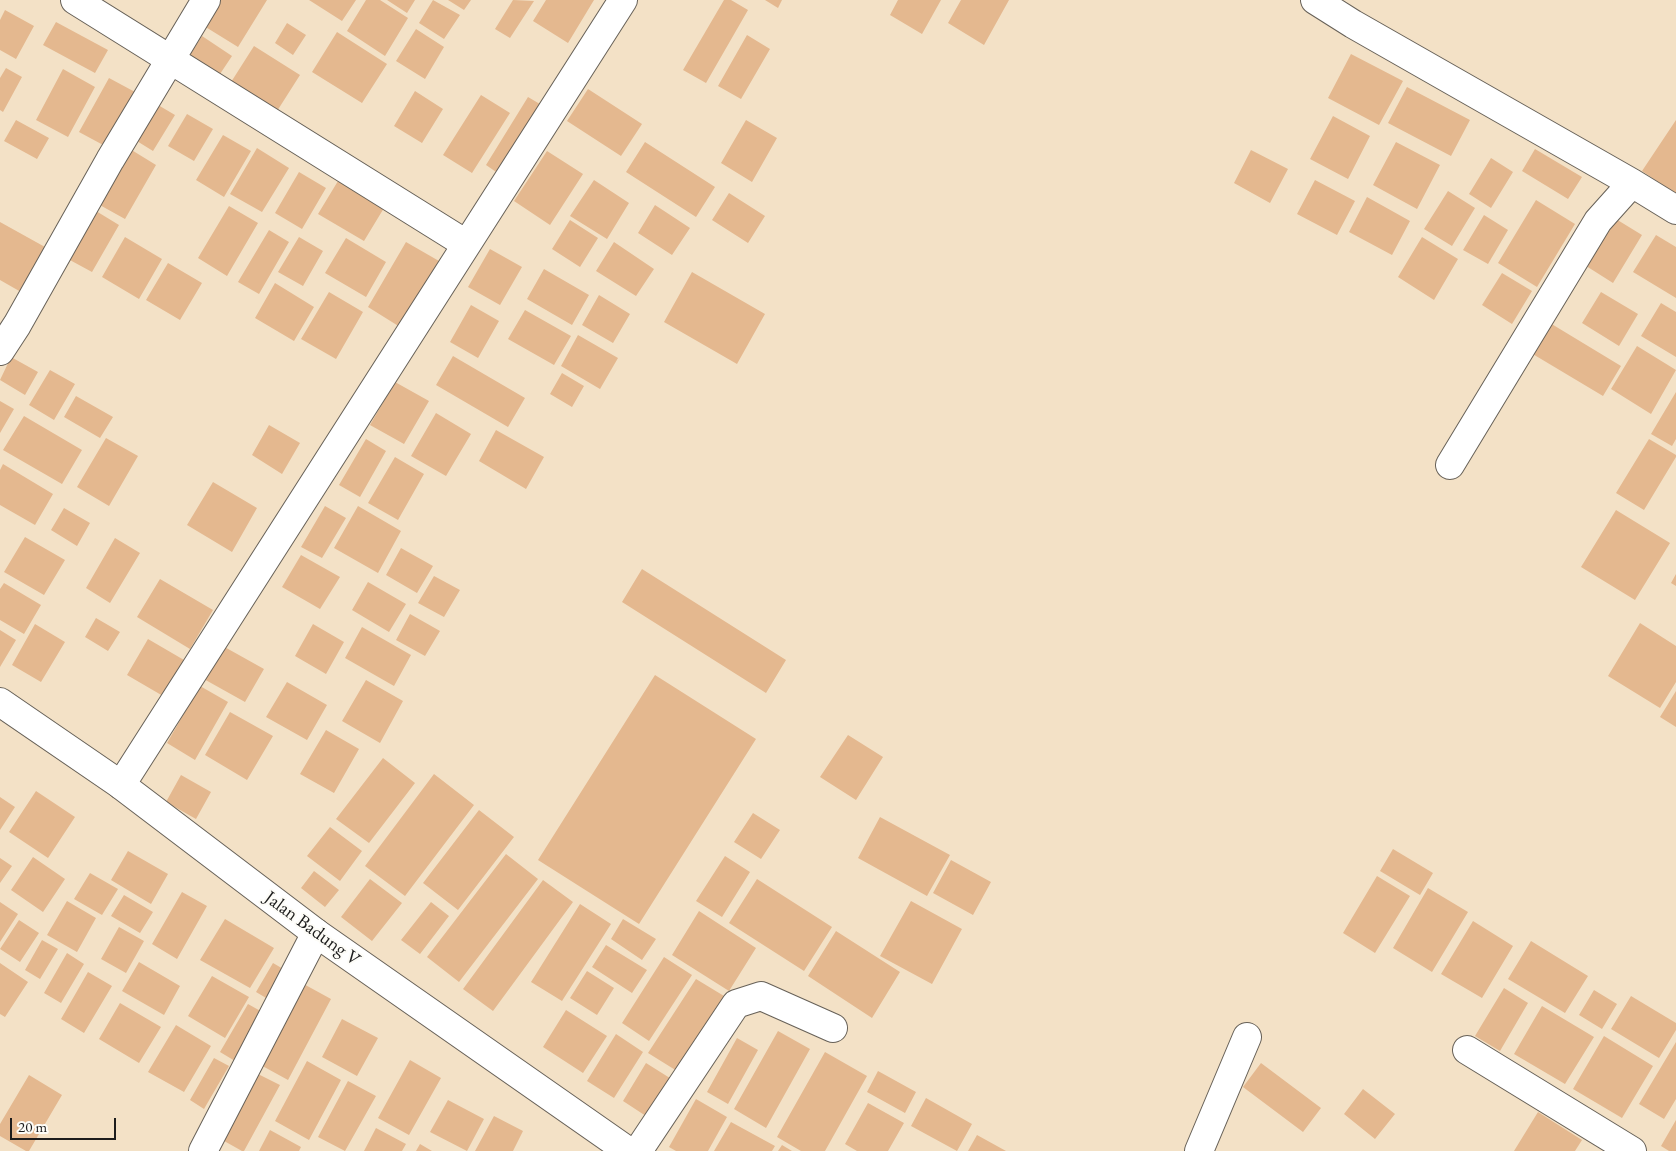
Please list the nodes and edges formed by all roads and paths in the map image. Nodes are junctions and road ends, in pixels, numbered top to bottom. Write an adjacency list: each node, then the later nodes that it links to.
1 (75, 0): 5 (street)
2 (206, 0): 5 (street)
3 (623, 0): 8 (street)
4 (1315, 0): 6 (street)
5 (169, 59): 8 (street); 9 (street)
6 (1632, 183): 7 (street); 10 (street)
7 (1676, 210)
8 (466, 244): 12 (street)
9 (0, 351)
10 (1450, 465)
11 (0, 702): 12 (street, Jalan Badung V)
12 (121, 784): 13 (street, Jalan Badung V)
13 (316, 933): 17 (street); 18 (street, Jalan Badung V)
14 (833, 1028): 19 (street)
15 (1247, 1037): 20 (street)
16 (1467, 1050): 21 (street)
17 (203, 1151)
18 (628, 1151)
19 (638, 1151)
20 (1199, 1151)
21 (1632, 1151)

